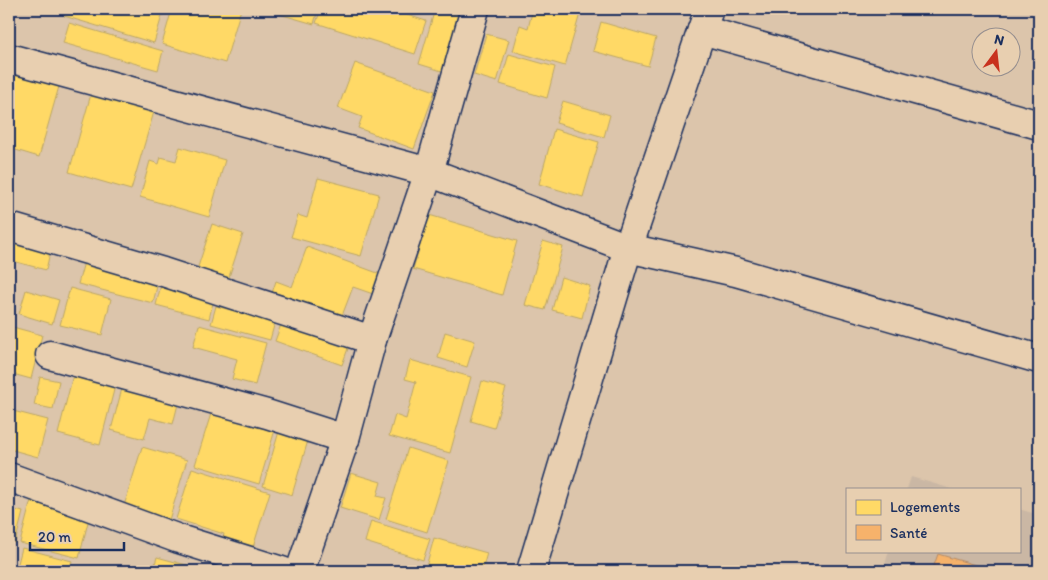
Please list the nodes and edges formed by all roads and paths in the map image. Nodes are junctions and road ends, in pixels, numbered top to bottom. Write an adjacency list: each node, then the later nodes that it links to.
1 (476, 9): 5 (street)
2 (705, 20): 4 (street); 7 (street)
3 (9, 58): 5 (street)
4 (1039, 125)
5 (429, 172): 7 (street); 8 (street)
6 (9, 227): 8 (street)
7 (628, 248): 10 (street); 15 (street)
8 (372, 340): 11 (street)
9 (50, 355): 11 (street)
10 (1039, 359)
11 (345, 439): 14 (street)
12 (9, 477): 13 (street)
13 (282, 571)
14 (300, 571)
15 (531, 571)

